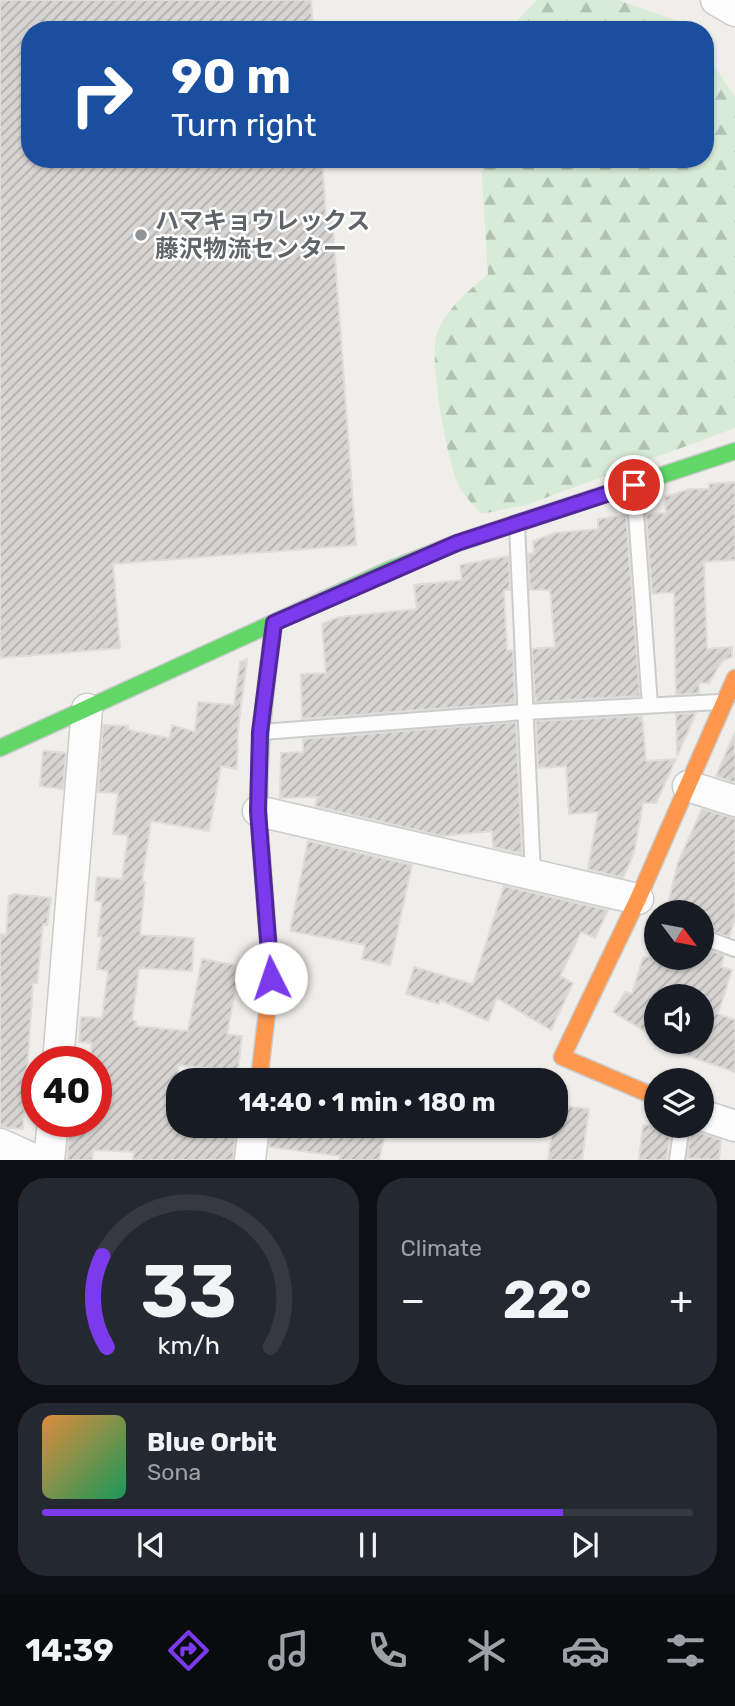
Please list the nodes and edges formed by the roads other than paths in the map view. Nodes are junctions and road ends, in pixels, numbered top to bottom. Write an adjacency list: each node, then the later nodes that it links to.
1 (716, 0): 2 (street)
2 (735, 11)
3 (735, 451): 4 (street)
4 (634, 485): 5 (street); 9 (lane)
5 (517, 523): 6 (street); 11 (lane)
6 (274, 623): 10 (street); 12 (street)
7 (735, 678): 8 (street)
8 (725, 702): 9 (lane); 14 (street)
9 (650, 705): 11 (lane)
10 (87, 709): 13 (street); 21 (street)
11 (525, 712): 12 (lane); 17 (lane)
12 (260, 732): 16 (street)
13 (0, 748)
14 (688, 786): 15 (street); 18 (street)
15 (735, 801)
16 (258, 811): 17 (street); 22 (street)
17 (533, 875): 18 (street)
18 (638, 909): 23 (street)
19 (714, 941): 20 (lane)
20 (735, 949)
21 (59, 1046)
22 (260, 1068)
23 (644, 1092)
24 (714, 1119): 25 (street)
25 (735, 1126)
26 (52, 1137): 31 (street)
27 (253, 1138): 32 (street)
28 (680, 1138): 33 (lane)
29 (0, 1144): 30 (street)
30 (36, 1160)
31 (50, 1160)
32 (250, 1160)
33 (677, 1160)

